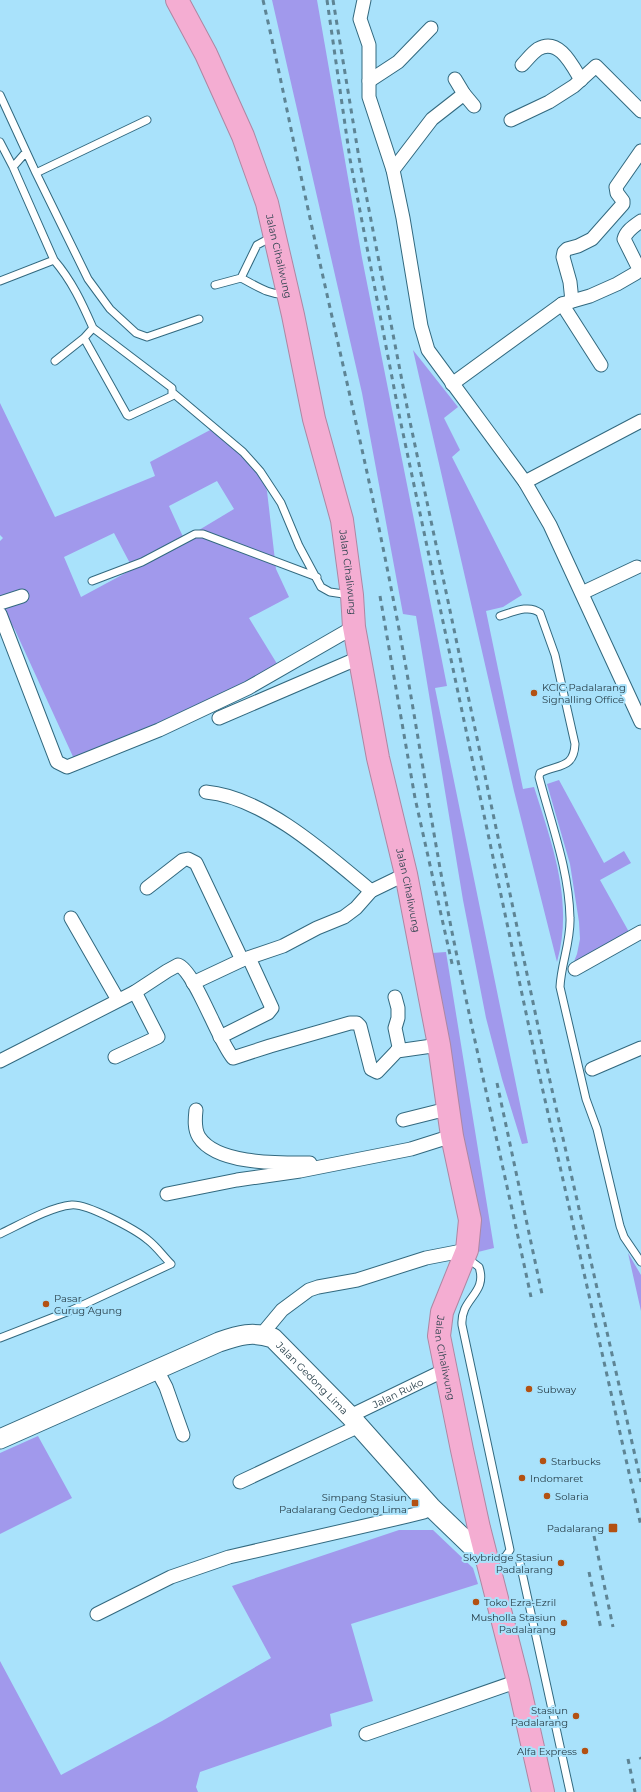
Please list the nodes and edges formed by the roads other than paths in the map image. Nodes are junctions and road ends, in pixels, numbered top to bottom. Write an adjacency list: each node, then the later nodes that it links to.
1 (176, 0): 21 (highway, Jalan Cihaliwung)
2 (364, 0): 7 (street)
3 (431, 28): 7 (street)
4 (522, 65): 6 (street)
5 (455, 79): 8 (street)
6 (580, 80): 11 (street); 13 (street)
7 (369, 81): 18 (street)
8 (464, 94): 10 (street); 18 (street)
9 (0, 95): 16 (lane)
10 (474, 106)
11 (641, 111)
12 (147, 120): 19 (lane)
13 (511, 120)
14 (0, 142): 17 (lane)
15 (641, 151): 27 (street)
16 (26, 152): 17 (lane); 19 (lane)
17 (13, 167): 22 (lane)
18 (393, 170): 33 (street)
19 (36, 173): 28 (lane)
20 (641, 221): 27 (street)
21 (275, 236): 23 (lane); 26 (highway, Jalan Cihaliwung)
22 (54, 260): 24 (lane); 29 (lane)
23 (241, 278): 25 (lane); 26 (lane)
24 (0, 282)
25 (215, 285)
26 (287, 294): 41 (highway, Jalan Cihaliwung)
27 (567, 302): 32 (street); 33 (street)
28 (199, 319)
29 (93, 328): 30 (lane); 34 (lane)
30 (84, 338): 31 (lane); 34 (lane)
31 (55, 361)
32 (601, 365)
33 (452, 384): 36 (street)
34 (173, 393): 38 (lane)
35 (641, 421): 36 (street)
36 (525, 482): 40 (street)
37 (637, 567): 40 (street)
38 (316, 577): 39 (lane); 41 (lane)
39 (92, 581)
40 (582, 593): 49 (street)
41 (352, 595): 46 (highway, Jalan Cihaliwung)
42 (22, 596): 43 (street)
43 (0, 603)
44 (0, 614): 46 (street)
45 (500, 616): 77 (lane)
46 (354, 627): 47 (highway, Jalan Cihaliwung)
47 (361, 657): 48 (street); 51 (highway, Jalan Cihaliwung)
48 (218, 718)
49 (641, 722)
50 (206, 792): 53 (street)
51 (406, 874): 53 (street); 63 (highway, Jalan Cihaliwung)
52 (147, 888): 56 (street)
53 (371, 891): 56 (street)
54 (71, 918): 61 (street)
55 (641, 932): 57 (street)
56 (246, 959): 58 (street); 62 (street)
57 (575, 969)
58 (193, 983): 59 (street); 62 (street)
59 (135, 992): 61 (street); 66 (street)
60 (395, 997): 65 (street)
61 (118, 1000): 67 (street)
62 (220, 1037): 65 (street)
63 (438, 1045): 65 (street); 69 (highway, Jalan Cihaliwung)
64 (641, 1048): 68 (street)
65 (397, 1051)
66 (115, 1057)
67 (0, 1061)
68 (592, 1069)
69 (447, 1109): 71 (street); 72 (highway, Jalan Cihaliwung)
70 (196, 1110): 73 (street)
71 (403, 1120)
72 (452, 1136): 73 (street); 76 (highway, Jalan Cihaliwung)
73 (331, 1165): 74 (street)
74 (167, 1194)
75 (0, 1234): 79 (lane)
76 (466, 1254): 78 (street); 81 (highway, Jalan Cihaliwung); 87 (lane)
77 (641, 1262)
78 (262, 1334): 80 (street); 82 (street, Jalan Gedong Lima)
79 (0, 1338)
80 (157, 1370): 83 (street); 84 (street)
81 (445, 1370): 82 (street, Jalan Ruko); 87 (highway, Jalan Cihaliwung)
82 (355, 1421): 85 (street, Jalan Ruko); 86 (street, Jalan Gedong Lima)
83 (183, 1435)
84 (0, 1439)
85 (240, 1482)
86 (431, 1507): 87 (street, Jalan Gedong Lima); 89 (street)
87 (488, 1562): 90 (highway, Jalan Cihaliwung)
88 (520, 1563): 93 (lane)
89 (97, 1614)
90 (518, 1681): 91 (street); 92 (highway, Jalan Cihaliwung)
91 (366, 1734)
92 (543, 1792)
93 (570, 1792)

